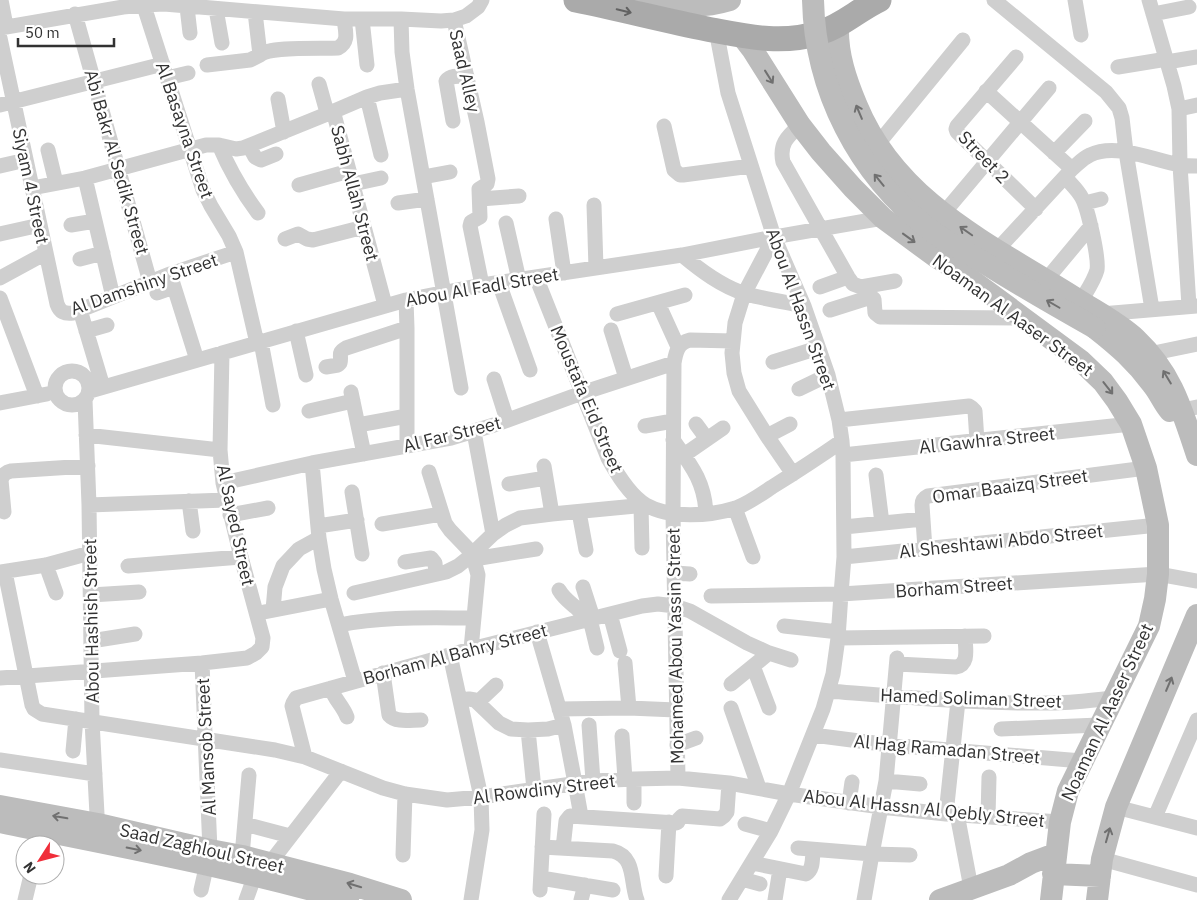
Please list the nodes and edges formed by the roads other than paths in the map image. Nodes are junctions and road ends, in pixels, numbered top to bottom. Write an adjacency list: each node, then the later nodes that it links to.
1 (1, 0): 23 (street, Siyam 4 Street)
2 (482, 0): 20 (street)
3 (576, 0): 22 (main road, one-way to 22)
4 (645, 0): 5 (main road)
5 (730, 0)
6 (814, 0): 139 (main road, one-way to 6, bridge)
7 (879, 0): 21 (main road)
8 (994, 0): 61 (street)
9 (1075, 0): 25 (street)
10 (143, 2): 12 (street); 16 (street); 36 (street, Al Basayna Street)
11 (213, 6): 12 (street); 15 (street); 28 (street)
12 (187, 7): 24 (street)
13 (1151, 7): 14 (street); 32 (street)
14 (1189, 7)
15 (255, 12): 17 (street); 29 (street)
16 (76, 14): 23 (street); 39 (street, Abi Bakr Al Sedik Street)
17 (344, 19): 18 (street); 29 (street)
18 (362, 19): 19 (street); 34 (street)
19 (401, 19): 20 (street); 42 (street)
20 (454, 20): 38 (street, Saad Alley)
21 (838, 26): 26 (main road); 57 (main road, one-way to 21)
22 (716, 30): 26 (main road); 69 (street, Abou Al Hassn Street)
23 (2, 31): 46 (street, Siyam 4 Street)
24 (190, 33)
25 (1081, 35)
26 (742, 36): 53 (main road, Noaman Al Aaser Street, one-way to 53)
27 (963, 40): 57 (street)
28 (222, 43)
29 (260, 55): 33 (street)
30 (1197, 56): 32 (street)
31 (1016, 57): 43 (street, Street 2)
32 (1167, 60): 35 (street); 48 (street)
33 (207, 65)
34 (367, 65)
35 (1118, 67)
36 (165, 71): 37 (street); 39 (street); 59 (street, Al Basayna Street)
37 (188, 73)
38 (467, 76): 50 (street); 84 (street, Saad Alley)
39 (94, 82): 46 (street); 71 (street, Abi Bakr Al Sedik Street)
40 (319, 84): 49 (street, Sabh Allah Street)
41 (1049, 88): 52 (street)
42 (407, 89): 44 (street); 75 (street)
43 (986, 91): 52 (street); 66 (street, Street 2)
44 (367, 97): 49 (street); 64 (street)
45 (278, 99): 55 (street)
46 (7, 104): 65 (street, Siyam 4 Street)
47 (1197, 104): 48 (street)
48 (1178, 109): 67 (street)
49 (332, 112): 55 (street); 74 (street, Sabh Allah Street)
50 (453, 121)
51 (1085, 121): 62 (street)
52 (1020, 122): 62 (street); 66 (street)
53 (800, 125): 91 (main road, Noaman Al Aaser Street); 99 (street)
54 (664, 126): 69 (street)
55 (284, 132): 58 (street)
56 (219, 145): 58 (street); 59 (street); 89 (street)
57 (877, 145): 90 (main road)
58 (249, 146): 63 (street)
59 (189, 149): 71 (street); 104 (street, Al Basayna Street)
60 (48, 150): 78 (street)
61 (1126, 152): 67 (street); 73 (street); 134 (street)
62 (1054, 153): 73 (street)
63 (276, 154)
64 (381, 155)
65 (26, 160): 68 (street); 80 (street, Siyam 4 Street)
66 (987, 162): 88 (street, Street 2); 90 (street)
67 (1180, 165): 70 (street); 133 (street)
68 (0, 166)
69 (751, 166): 101 (street, Abou Al Hassn Street)
70 (1197, 166)
71 (119, 168): 76 (street); 120 (street, Abi Bakr Al Sedik Street)
72 (450, 172): 75 (street)
73 (1069, 173): 86 (street); 88 (street)
74 (351, 177): 77 (street); 79 (street); 98 (street, Sabh Allah Street)
75 (423, 177): 82 (street)
76 (85, 178): 78 (street); 92 (street)
77 (380, 178)
78 (56, 184): 80 (street)
79 (299, 185)
80 (32, 188): 95 (street, Siyam 4 Street)
81 (518, 196): 84 (street)
82 (427, 199): 85 (street); 122 (street)
83 (1101, 199): 86 (street)
84 (480, 200): 119 (street)
85 (398, 203)
86 (1085, 203): 97 (street)
87 (594, 204): 109 (street)
88 (1036, 209): 103 (street)
89 (258, 213)
90 (943, 214): 103 (main road, one-way to 90)
91 (883, 218): 99 (street, Abou Al Fadl Street); 138 (main road, Noaman Al Aaser Street, one-way to 138)
92 (95, 220): 96 (street); 106 (street)
93 (556, 220): 110 (street)
94 (506, 223): 115 (street)
95 (40, 225): 100 (street); 105 (street, Siyam 4 Street)
96 (71, 225)
97 (1091, 226): 116 (street); 128 (street)
98 (364, 227): 102 (street); 131 (street, Sabh Allah Street)
99 (822, 229): 101 (street, Abou Al Fadl Street); 112 (street)
100 (0, 234)
101 (774, 237): 107 (street, Abou Al Fadl Street); 123 (street); 132 (street, Abou Al Hassn Street)
102 (285, 239)
103 (997, 250): 116 (main road)
104 (236, 252): 114 (street, Al Damshiny Street); 146 (street, Al Basayna Street)
105 (46, 253): 113 (street); 130 (street, Siyam 4 Street)
106 (103, 253): 108 (street); 125 (street)
107 (682, 255): 109 (street, Abou Al Fadl Street); 123 (street)
108 (80, 259)
109 (596, 268): 110 (street, Abou Al Fadl Street)
110 (564, 273): 111 (street, Abou Al Fadl Street)
111 (536, 277): 115 (street, Abou Al Fadl Street); 165 (street, Moustafa Eid Street)
112 (848, 277): 117 (street); 121 (street)
113 (0, 278)
114 (172, 280): 120 (street, Al Damshiny Street); 152 (street)
115 (519, 280): 118 (street, Abou Al Fadl Street)
116 (1046, 280): 128 (main road)
117 (895, 282)
118 (499, 283): 119 (street, Abou Al Fadl Street); 156 (street)
119 (482, 286): 122 (street, Abou Al Fadl Street)
120 (154, 287): 125 (street, Al Damshiny Street)
121 (820, 287)
122 (444, 293): 127 (street, Abou Al Fadl Street); 161 (street)
123 (744, 294): 132 (street); 145 (street)
124 (685, 295): 129 (street)
125 (114, 297): 135 (street, Al Damshiny Street)
126 (0, 298): 166 (street)
127 (406, 300): 131 (street, Abou Al Fadl Street); 141 (street)
128 (1081, 301): 139 (main road)
129 (658, 302): 137 (street); 148 (street)
130 (56, 304): 135 (street, Al Damshiny Street)
131 (385, 305): 144 (street, Abou Al Fadl Street)
132 (804, 306): 149 (street, Abou Al Hassn Street)
133 (1193, 306): 134 (street)
134 (1152, 309): 139 (street)
135 (80, 310): 143 (street, Abou Hashish Street)
136 (830, 310): 138 (street)
137 (617, 314)
138 (1024, 318): 178 (main road, Noaman Al Aaser Street, one-way to 178)
139 (1098, 321): 151 (main road); 170 (main road)
140 (107, 325): 143 (street)
141 (407, 328): 155 (street); 171 (street)
142 (611, 330): 159 (street)
143 (86, 331): 164 (street, Abou Hashish Street)
144 (296, 331): 146 (street, Abou Al Fadl Street); 157 (street)
145 (733, 341): 148 (street); 183 (street)
146 (259, 342): 150 (street, Abou Al Fadl Street); 168 (street, Al Basayna Street)
147 (1197, 344): 151 (street)
148 (678, 347): 154 (street, Mohamed Abou Yassin Street)
149 (818, 348): 153 (street); 158 (street, Abou Al Hassn Street)
150 (222, 353): 152 (street, Abou Al Fadl Street); 189 (street, Al Sayed Street)
151 (1149, 354): 170 (main road, one-way to 151)
152 (197, 360): 164 (street, Abou Al Fadl Street)
153 (773, 362)
154 (674, 363): 159 (street, Al Far Street); 174 (street, Mohamed Abou Yassin Street)
155 (326, 367)
156 (530, 370)
157 (306, 375)
158 (828, 376): 162 (street); 173 (street, Abou Al Hassn Street)
159 (626, 378): 165 (street, Al Far Street)
160 (494, 379): 172 (street)
161 (461, 388)
162 (799, 389)
163 (56, 393): 164 (street); 164 (street); 166 (street)
164 (92, 393): 182 (street, Abou Hashish Street)
165 (582, 393): 172 (street, Al Far Street); 205 (street, Moustafa Eid Street)
166 (37, 396): 167 (street)
167 (0, 402)
168 (273, 405)
169 (309, 411): 175 (street)
170 (1188, 412): 192 (main road)
171 (407, 416): 175 (street); 187 (street)
172 (507, 420): 181 (street, Al Far Street)
173 (839, 420): 186 (street); 188 (street, Abou Al Hassn Street)
174 (674, 421): 179 (street); 185 (street, Mohamed Abou Yassin Street)
175 (358, 424): 190 (street)
176 (696, 424): 184 (street)
177 (790, 424): 183 (street)
178 (1131, 424): 186 (street, Al Gawhra Street); 195 (main road, Noaman Al Aaser Street)
179 (645, 426)
180 (723, 428): 184 (street)
181 (474, 432): 187 (street, Al Far Street); 223 (street)
182 (86, 435): 189 (street); 194 (street, Abou Hashish Street)
183 (766, 436): 197 (street)
184 (707, 439): 191 (street)
185 (673, 440): 191 (street); 212 (street, Mohamed Abou Yassin Street)
186 (978, 441): 188 (street, Al Gawhra Street)
187 (407, 446): 190 (street, Al Far Street)
188 (843, 448): 197 (street, Moustafa Eid Street); 220 (street, Abou Al Hassn Street)
189 (220, 450): 199 (street, Al Sayed Street)
190 (364, 454): 193 (street, Al Far Street)
191 (684, 455): 213 (street)
192 (1197, 455)
193 (312, 463): 199 (street, Al Far Street); 222 (street)
194 (88, 466): 204 (street, Abou Hashish Street); 208 (street)
195 (1146, 468): 215 (street, Omar Baaizq Street); 219 (main road, Noaman Al Aaser Street)
196 (429, 472): 210 (street)
197 (793, 474): 207 (street, Moustafa Eid Street)
198 (876, 474): 217 (street)
199 (223, 483): 202 (street, Al Sayed Street)
200 (509, 484): 211 (street)
201 (352, 492): 216 (street)
202 (226, 500): 203 (street); 214 (street, Al Sayed Street)
203 (189, 501): 204 (street); 221 (street)
204 (89, 505): 228 (street, Abou Hashish Street)
205 (644, 506): 209 (street); 212 (street, Moustafa Eid Street); 224 (street)
206 (268, 508): 214 (street)
207 (735, 508): 213 (street, Moustafa Eid Street); 232 (street)
208 (4, 512)
209 (579, 512): 211 (street); 227 (street)
210 (441, 514): 218 (street); 230 (street)
211 (552, 514): 223 (street)
212 (672, 514): 213 (street, Moustafa Eid Street); 238 (street, Mohamed Abou Yassin Street)
213 (706, 514)
214 (230, 515): 231 (street, Al Sayed Street)
215 (923, 519): 217 (street); 226 (street, Omar Baaizq Street)
216 (357, 520): 222 (street); 229 (street)
217 (882, 523): 220 (street)
218 (382, 524)
219 (1158, 525): 226 (street, Al Sheshtawi Abdo Street); 241 (main road, Noaman Al Aaser Street)
220 (844, 527): 233 (street, Abou Al Hassn Street)
221 (193, 531)
222 (319, 532): 251 (street); 253 (street)
223 (493, 534): 230 (street)
224 (642, 548)
225 (536, 549): 230 (street)
226 (925, 549): 233 (street, Al Sheshtawi Abdo Street)
227 (586, 550)
228 (90, 553): 235 (street); 249 (street, Abou Hashish Street)
229 (362, 554)
230 (473, 556): 239 (street); 257 (street)
231 (241, 557): 236 (street); 254 (street, Al Sayed Street)
232 (753, 557)
233 (844, 557): 248 (street, Abou Al Hassn Street)
234 (405, 562): 239 (street)
235 (46, 565): 237 (street); 246 (street)
236 (128, 566)
237 (3, 572): 276 (street)
238 (674, 573): 240 (street); 252 (street, Mohamed Abou Yassin Street)
239 (436, 574): 247 (street)
240 (690, 574)
241 (1158, 574): 242 (street, Borham Street); 248 (street, Borham Street); 284 (main road, Noaman Al Aaser Street)
242 (1197, 581)
243 (583, 586): 258 (street)
244 (559, 590): 258 (street)
245 (139, 592): 249 (street)
246 (56, 593)
247 (354, 593)
248 (841, 594): 250 (street, Borham Street); 263 (street, Abou Al Hassn Street)
249 (91, 595): 266 (street, Abou Hashish Street)
250 (711, 596)
251 (331, 599): 253 (street); 259 (street)
252 (675, 606): 255 (street, Borham Al Bahry Street); 269 (street); 292 (street, Mohamed Abou Yassin Street)
253 (274, 610): 254 (street)
254 (256, 613): 272 (street, Al Sayed Street)
255 (610, 614): 258 (street, Borham Al Bahry Street); 288 (street)
256 (1197, 615): 335 (main road, one-way to 256)
257 (474, 618): 259 (street); 268 (street)
258 (589, 619): 261 (street, Borham Al Bahry Street); 267 (street)
259 (339, 625): 278 (street)
260 (784, 626): 263 (street)
261 (537, 632): 268 (street, Borham Al Bahry Street); 291 (street)
262 (135, 634): 266 (street)
263 (838, 635): 264 (street); 282 (street, Abou Al Hassn Street)
264 (965, 636): 265 (street); 283 (street)
265 (984, 636)
266 (91, 642): 274 (street, Abou Hashish Street)
267 (597, 648)
268 (471, 649): 270 (street, Borham Al Bahry Street)
269 (769, 653): 271 (street); 273 (street)
270 (450, 655): 275 (street, Borham Al Bahry Street); 285 (street)
271 (791, 660)
272 (202, 663): 274 (street); 306 (street, Al Mansob Street)
273 (753, 666): 279 (street); 290 (street)
274 (91, 671): 276 (street); 297 (street, Abou Hashish Street)
275 (383, 673): 278 (street, Borham Al Bahry Street); 295 (street)
276 (26, 676): 277 (street); 294 (street)
277 (0, 678)
278 (355, 681): 281 (street, Borham Al Bahry Street)
279 (731, 684)
280 (496, 686): 287 (street)
281 (331, 688): 293 (street); 311 (street, Borham Al Bahry Street)
282 (829, 691): 283 (street, Hamed Soliman Street); 303 (street, Abou Al Hassn Street)
283 (894, 696): 286 (street, Hamed Soliman Street); 308 (street)
284 (1113, 698): 286 (street, Hamed Soliman Street); 300 (main road, Noaman Al Aaser Street)
285 (460, 700): 287 (street); 330 (street)
286 (958, 701): 309 (street)
287 (478, 702): 302 (street)
288 (629, 708): 291 (street); 292 (street)
289 (731, 708): 326 (street)
290 (768, 708)
291 (559, 709): 298 (street)
292 (676, 710): 307 (street, Mohamed Abou Yassin Street)
293 (347, 717)
294 (76, 719): 297 (street); 310 (street)
295 (421, 720)
296 (1197, 720): 340 (street)
297 (92, 721): 306 (street, Al Rowdiny Street); 315 (street, Abou Hashish Street)
298 (564, 725): 302 (street); 323 (street)
299 (589, 725): 320 (street)
300 (1099, 726): 301 (street); 313 (main road, Noaman Al Aaser Street)
301 (1001, 729)
302 (528, 730): 327 (street)
303 (813, 735): 308 (street, Al Hag Ramadan Street); 329 (street, Abou Al Hassn Street)
304 (622, 736): 319 (street)
305 (696, 738): 307 (street)
306 (205, 739): 311 (street, Al Rowdiny Street); 356 (street, Al Mansob Street)
307 (677, 745): 318 (street, Mohamed Abou Yassin Street)
308 (890, 745): 309 (street, Al Hag Ramadan Street); 321 (street)
309 (953, 750): 313 (street, Al Hag Ramadan Street); 337 (street)
310 (73, 751)
311 (305, 757): 314 (street, Al Rowdiny Street)
312 (0, 760): 315 (street)
313 (1082, 761): 343 (main road, Noaman Al Aaser Street)
314 (340, 771): 328 (street, Al Rowdiny Street); 349 (street)
315 (95, 774): 348 (street, Abou Hashish Street)
316 (249, 775): 344 (street)
317 (989, 777): 339 (street)
318 (678, 778): 319 (street, Al Rowdiny Street); 324 (street, Al Rowdiny Street)
319 (630, 779): 320 (street, Al Rowdiny Street); 331 (street)
320 (593, 781): 323 (street, Al Rowdiny Street)
321 (886, 781): 325 (street); 334 (street)
322 (852, 782): 332 (street)
323 (575, 783): 327 (street, Al Rowdiny Street); 338 (street)
324 (729, 783): 326 (street, Al Rowdiny Street); 342 (street)
325 (920, 784)
326 (759, 788): 329 (street, Al Rowdiny Street)
327 (534, 789): 330 (street, Al Rowdiny Street)
328 (405, 794): 330 (street, Al Rowdiny Street); 353 (street)
329 (789, 794): 332 (street, Abou Al Hassn Al Qebly Street); 347 (street, Abou Al Hassn Street)
330 (481, 797): 377 (street)
331 (634, 803)
332 (849, 803): 334 (street, Abou Al Hassn Al Qebly Street)
333 (0, 806): 348 (main road, Saad Zaghloul Street, one-way to 333)
334 (881, 807): 337 (street, Abou Al Hassn Al Qebly Street); 352 (street)
335 (1116, 807): 340 (street); 358 (main road, one-way to 335)
336 (544, 814): 350 (street)
337 (951, 814): 339 (street, Abou Al Hassn Al Qebly Street); 369 (street)
338 (580, 816): 342 (street); 351 (street)
339 (988, 817): 343 (street, Abou Al Hassn Al Qebly Street)
340 (1155, 817): 346 (street)
341 (0, 822): 348 (main road, Saad Zaghloul Street)
342 (669, 822): 361 (street)
343 (1060, 822): 364 (main road, Noaman Al Aaser Street)
344 (245, 824): 349 (street); 355 (street)
345 (745, 824): 347 (street)
346 (1197, 828)
347 (771, 831): 357 (street, Abou Al Hassn Street)
348 (98, 833): 356 (main road, Saad Zaghloul Street)
349 (290, 836): 359 (street)
350 (542, 847): 351 (street); 368 (street)
351 (564, 848): 379 (street)
352 (872, 854): 354 (street); 360 (street); 382 (street)
353 (403, 855)
354 (910, 855)
355 (242, 856): 356 (main road, Saad Zaghloul Street); 359 (main road, Saad Zaghloul Street)
356 (209, 857): 359 (main road, Saad Zaghloul Street); 370 (street, Al Mansob Street)
357 (752, 863): 360 (street); 363 (street, Abou Al Hassn Street)
358 (1101, 868): 364 (main road); 366 (street); 384 (main road)
359 (262, 869): 372 (main road, Saad Zaghloul Street); 374 (street); 376 (main road, Saad Zaghloul Street, one-way to 359)
360 (780, 869): 381 (street)
361 (666, 876)
362 (1009, 876): 364 (main road); 364 (main road); 369 (main road)
363 (742, 879): 365 (street); 380 (street, Abou Al Hassn Street)
364 (1053, 881)
365 (760, 884)
366 (1197, 884)
367 (29, 885): 373 (street)
368 (585, 885): 371 (street); 378 (street)
369 (971, 888): 383 (main road)
370 (201, 890)
371 (613, 890)
372 (305, 894): 375 (main road, Saad Zaghloul Street)
373 (25, 900)
374 (246, 900)
375 (348, 900)
376 (401, 900)
377 (471, 900)
378 (581, 900)
379 (637, 900)
380 (729, 900)
381 (775, 900)
382 (864, 900)
383 (940, 900)
384 (1097, 900)

